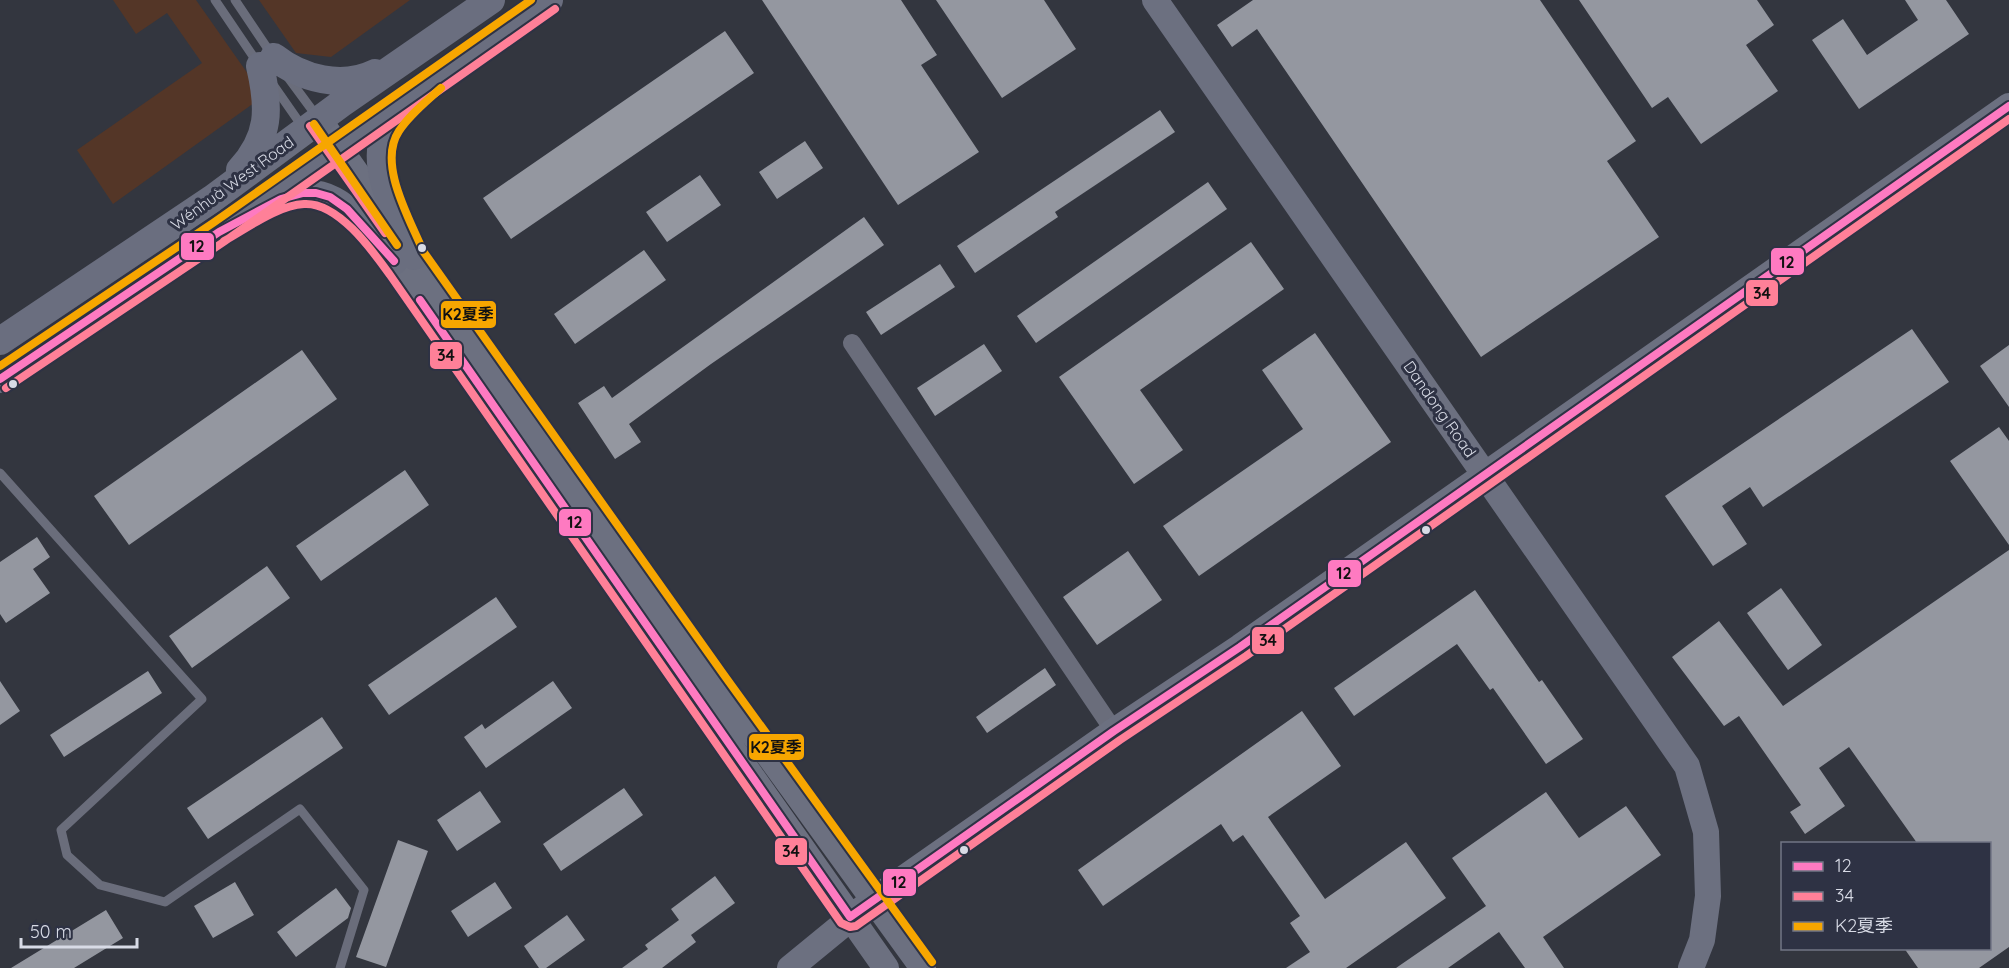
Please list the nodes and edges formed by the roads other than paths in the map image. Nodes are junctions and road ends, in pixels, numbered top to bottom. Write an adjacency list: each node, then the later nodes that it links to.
1 (215, 0): 7 (lane)
2 (235, 0): 7 (lane)
3 (491, 0): 6 (main road, Wénhuà West Road)
4 (549, 0): 8 (main road, Wénhuà West Road)
5 (1155, 0): 19 (main road, Dandong Road)
6 (415, 53): 7 (main road); 10 (main road, Wénhuà West Road)
7 (267, 62): 10 (lane); 10 (lane); 12 (main road)
8 (434, 80): 11 (main road, Wénhuà West Road); 14 (main road)
9 (2009, 106): 19 (main road)
10 (312, 125): 11 (main road); 12 (main road, Wénhuà West Road)
11 (331, 152): 13 (main road, Wénhuà West Road); 14 (main road)
12 (213, 199): 15 (main road, Wénhuà West Road)
13 (219, 232): 14 (main road); 17 (main road, Wénhuà West Road)
14 (404, 258): 21 (main road); 22 (main road)
15 (0, 341)
16 (852, 343): 20 (street)
17 (0, 379)
18 (0, 473): 23 (lane)
19 (1485, 474): 20 (main road); 27 (main road, Dandong Road)
20 (1114, 731): 21 (main road)
21 (873, 900): 22 (main road); 26 (main road)
22 (850, 917): 24 (main road); 25 (main road)
23 (340, 968)
24 (790, 968)
25 (886, 968)
26 (922, 968)
27 (1691, 968)

